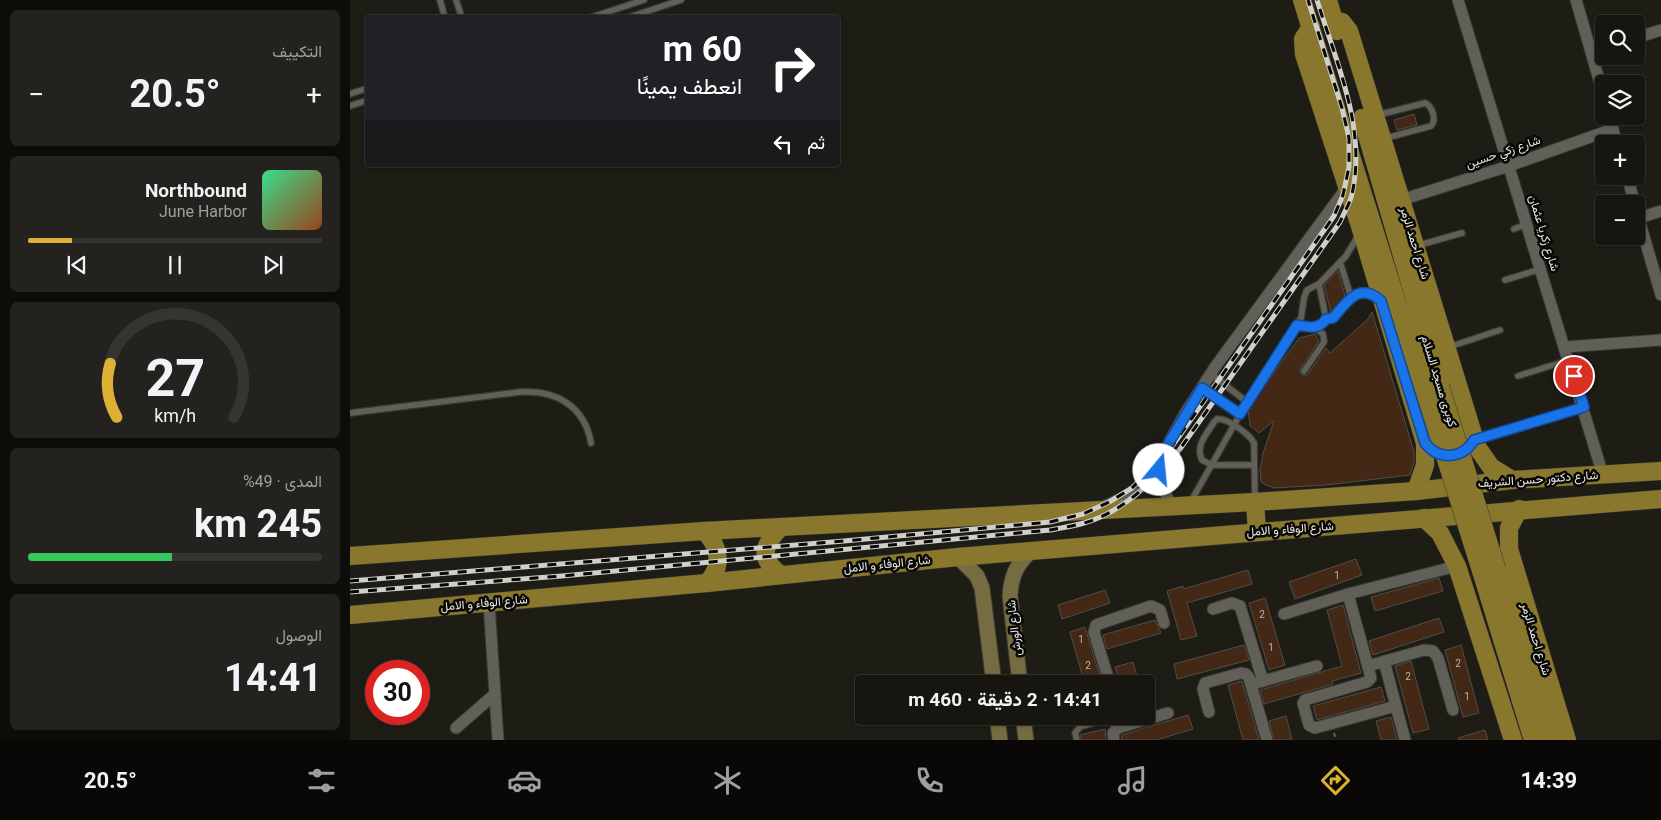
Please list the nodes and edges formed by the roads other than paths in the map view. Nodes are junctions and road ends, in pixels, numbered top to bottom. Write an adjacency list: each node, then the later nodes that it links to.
1 (440, 0): 9 (lane)
2 (456, 0): 10 (lane)
3 (644, 0): 11 (lane)
4 (681, 0): 12 (lane)
5 (1302, 0): 14 (main road)
6 (1328, 0): 13 (main road, شارع احمد الزمر)
7 (1458, 0): 33 (street, شارع زكريا عثمان)
8 (1576, 0): 18 (street)
9 (444, 15)
10 (461, 15)
11 (598, 15)
12 (636, 15)
13 (1334, 20): 26 (main road, شارع احمد الزمر); 63 (main road, كوبرى مسجد السلام)
14 (1311, 28): 34 (main road); 63 (main road, كوبرى مسجد السلام)
15 (1661, 30): 16 (street)
16 (1645, 35)
17 (1595, 51): 18 (street)
18 (1591, 52): 19 (street)
19 (1598, 75)
20 (365, 89): 21 (lane)
21 (350, 94)
22 (365, 101): 23 (lane)
23 (350, 106)
24 (1409, 107): 25 (lane); 27 (lane); 32 (lane)
25 (1398, 110): 26 (lane); 28 (lane)
26 (1373, 113): 32 (main road, شارع احمد الزمر)
27 (1411, 115)
28 (1400, 118)
29 (1612, 125): 30 (street)
30 (1613, 129): 31 (street); 33 (street, شارع زكي حسين)
31 (1615, 135)
32 (1382, 142): 35 (main road, شارع احمد الزمر)
33 (1509, 166): 35 (street, شارع زكي حسين); 38 (street, شارع زكريا عثمان)
34 (1347, 186): 39 (main road); 60 (street)
35 (1401, 200): 43 (main road, شارع احمد الزمر)
36 (1661, 211): 37 (street)
37 (1645, 213)
38 (1527, 224): 40 (lane); 45 (street, شارع زكريا عثمان)
39 (1360, 226): 44 (lane); 50 (main road)
40 (1514, 229)
41 (1462, 233): 43 (lane)
42 (1645, 239): 48 (street)
43 (1416, 246): 57 (main road, شارع احمد الزمر)
44 (1340, 262): 47 (lane); 49 (lane)
45 (1541, 269): 46 (lane); 56 (street, شارع زكريا عثمان)
46 (1505, 280)
47 (1318, 284): 51 (lane); 52 (lane)
48 (1661, 295)
49 (1351, 297): 50 (lane); 51 (lane)
50 (1381, 301): 71 (main road)
51 (1326, 319): 53 (lane)
52 (1297, 325): 53 (lane); 64 (lane)
53 (1315, 328): 59 (lane)
54 (1500, 330): 57 (lane)
55 (1661, 340): 56 (street)
56 (1565, 347): 58 (street, شارع زكريا عثمان)
57 (1447, 348): 69 (main road, شارع احمد الزمر)
58 (1569, 360): 61 (lane); 65 (street, شارع زكريا عثمان)
59 (1304, 371)
60 (1211, 374): 62 (street); 64 (lane)
61 (1518, 376)
62 (1202, 388): 67 (lane); 72 (street)
63 (1432, 388): 94 (main road, كوبرى مسجد السلام, bridge)
64 (1247, 402): 67 (lane)
65 (1584, 407): 69 (lane); 76 (street, شارع زكريا عثمان)
66 (350, 413): 70 (lane)
67 (1240, 414): 68 (lane)
68 (1234, 426): 73 (lane); 73 (lane); 74 (lane)
69 (1474, 440): 71 (main road); 77 (main road, شارع احمد الزمر)
70 (591, 443)
71 (1425, 443): 78 (main road)
72 (1159, 459): 82 (street); 83 (street)
73 (1212, 465): 74 (lane); 81 (lane)
74 (1254, 465): 80 (lane)
75 (1661, 471): 76 (main road, شارع دكتور حسن الشريف)
76 (1603, 475): 77 (main road, شارع دكتور حسن الشريف)
77 (1512, 480): 78 (main road, شارع دكتور حسن الشريف)
78 (1416, 491): 80 (main road)
79 (1661, 499): 84 (main road)
80 (1254, 502): 81 (main road); 88 (main road)
81 (1189, 505): 82 (main road)
82 (1171, 506): 83 (main road)
83 (1099, 509): 86 (main road)
84 (1519, 510): 85 (main road); 92 (main road, شارع احمد الزمر)
85 (1424, 518): 88 (main road, شارع الوفاء و الامل); 93 (main road)
86 (781, 527): 87 (main road); 95 (main road)
87 (704, 531): 90 (main road); 96 (main road)
88 (1257, 532): 89 (main road, شارع الوفاء و الامل)
89 (1032, 550): 91 (main road, شارع الوفاء و الامل); 98 (street, شارع الورش)
90 (350, 556)
91 (958, 556): 95 (main road, شارع الوفاء و الامل); 99 (street, شارع الورش)
92 (1513, 561): 93 (main road); 133 (main road, شارع احمد الزمر)
93 (1457, 566): 97 (street); 130 (main road)
94 (1490, 574): 131 (main road, كوبرى مسجد السلام); 132 (main road, كوبرى مسجد السلام)
95 (781, 575): 96 (main road, شارع الوفاء و الامل)
96 (706, 583): 100 (main road, شارع الوفاء و الامل)
97 (1348, 594): 102 (street); 107 (street)
98 (1010, 596): 99 (street); 109 (street, شارع الورش)
99 (985, 601): 108 (street, شارع الورش)
100 (489, 603): 103 (main road, شارع الوفاء و الامل); 112 (street)
101 (1213, 609): 111 (street)
102 (1284, 614)
103 (350, 615)
104 (1164, 623): 110 (street)
105 (1384, 662): 107 (street); 113 (street); 114 (street)
106 (1317, 666): 111 (street)
107 (1368, 666): 113 (street)
108 (993, 675)
109 (1019, 675)
110 (1107, 675)
111 (1257, 683): 115 (street); 128 (street)
112 (495, 694): 122 (street); 123 (street)
113 (1396, 706): 129 (street)
114 (1453, 710)
115 (1208, 712)
116 (1168, 713): 117 (street)
117 (1155, 715)
118 (998, 725): 124 (street)
119 (1024, 725): 125 (street)
120 (1084, 725): 126 (lane)
121 (1119, 725): 127 (street)
122 (456, 728)
123 (498, 740)
124 (1000, 740)
125 (1026, 740)
126 (1077, 740)
127 (1114, 740)
128 (1267, 740)
129 (1405, 740)
130 (1513, 740)
131 (1532, 740)
132 (1549, 740)
133 (1567, 740)

